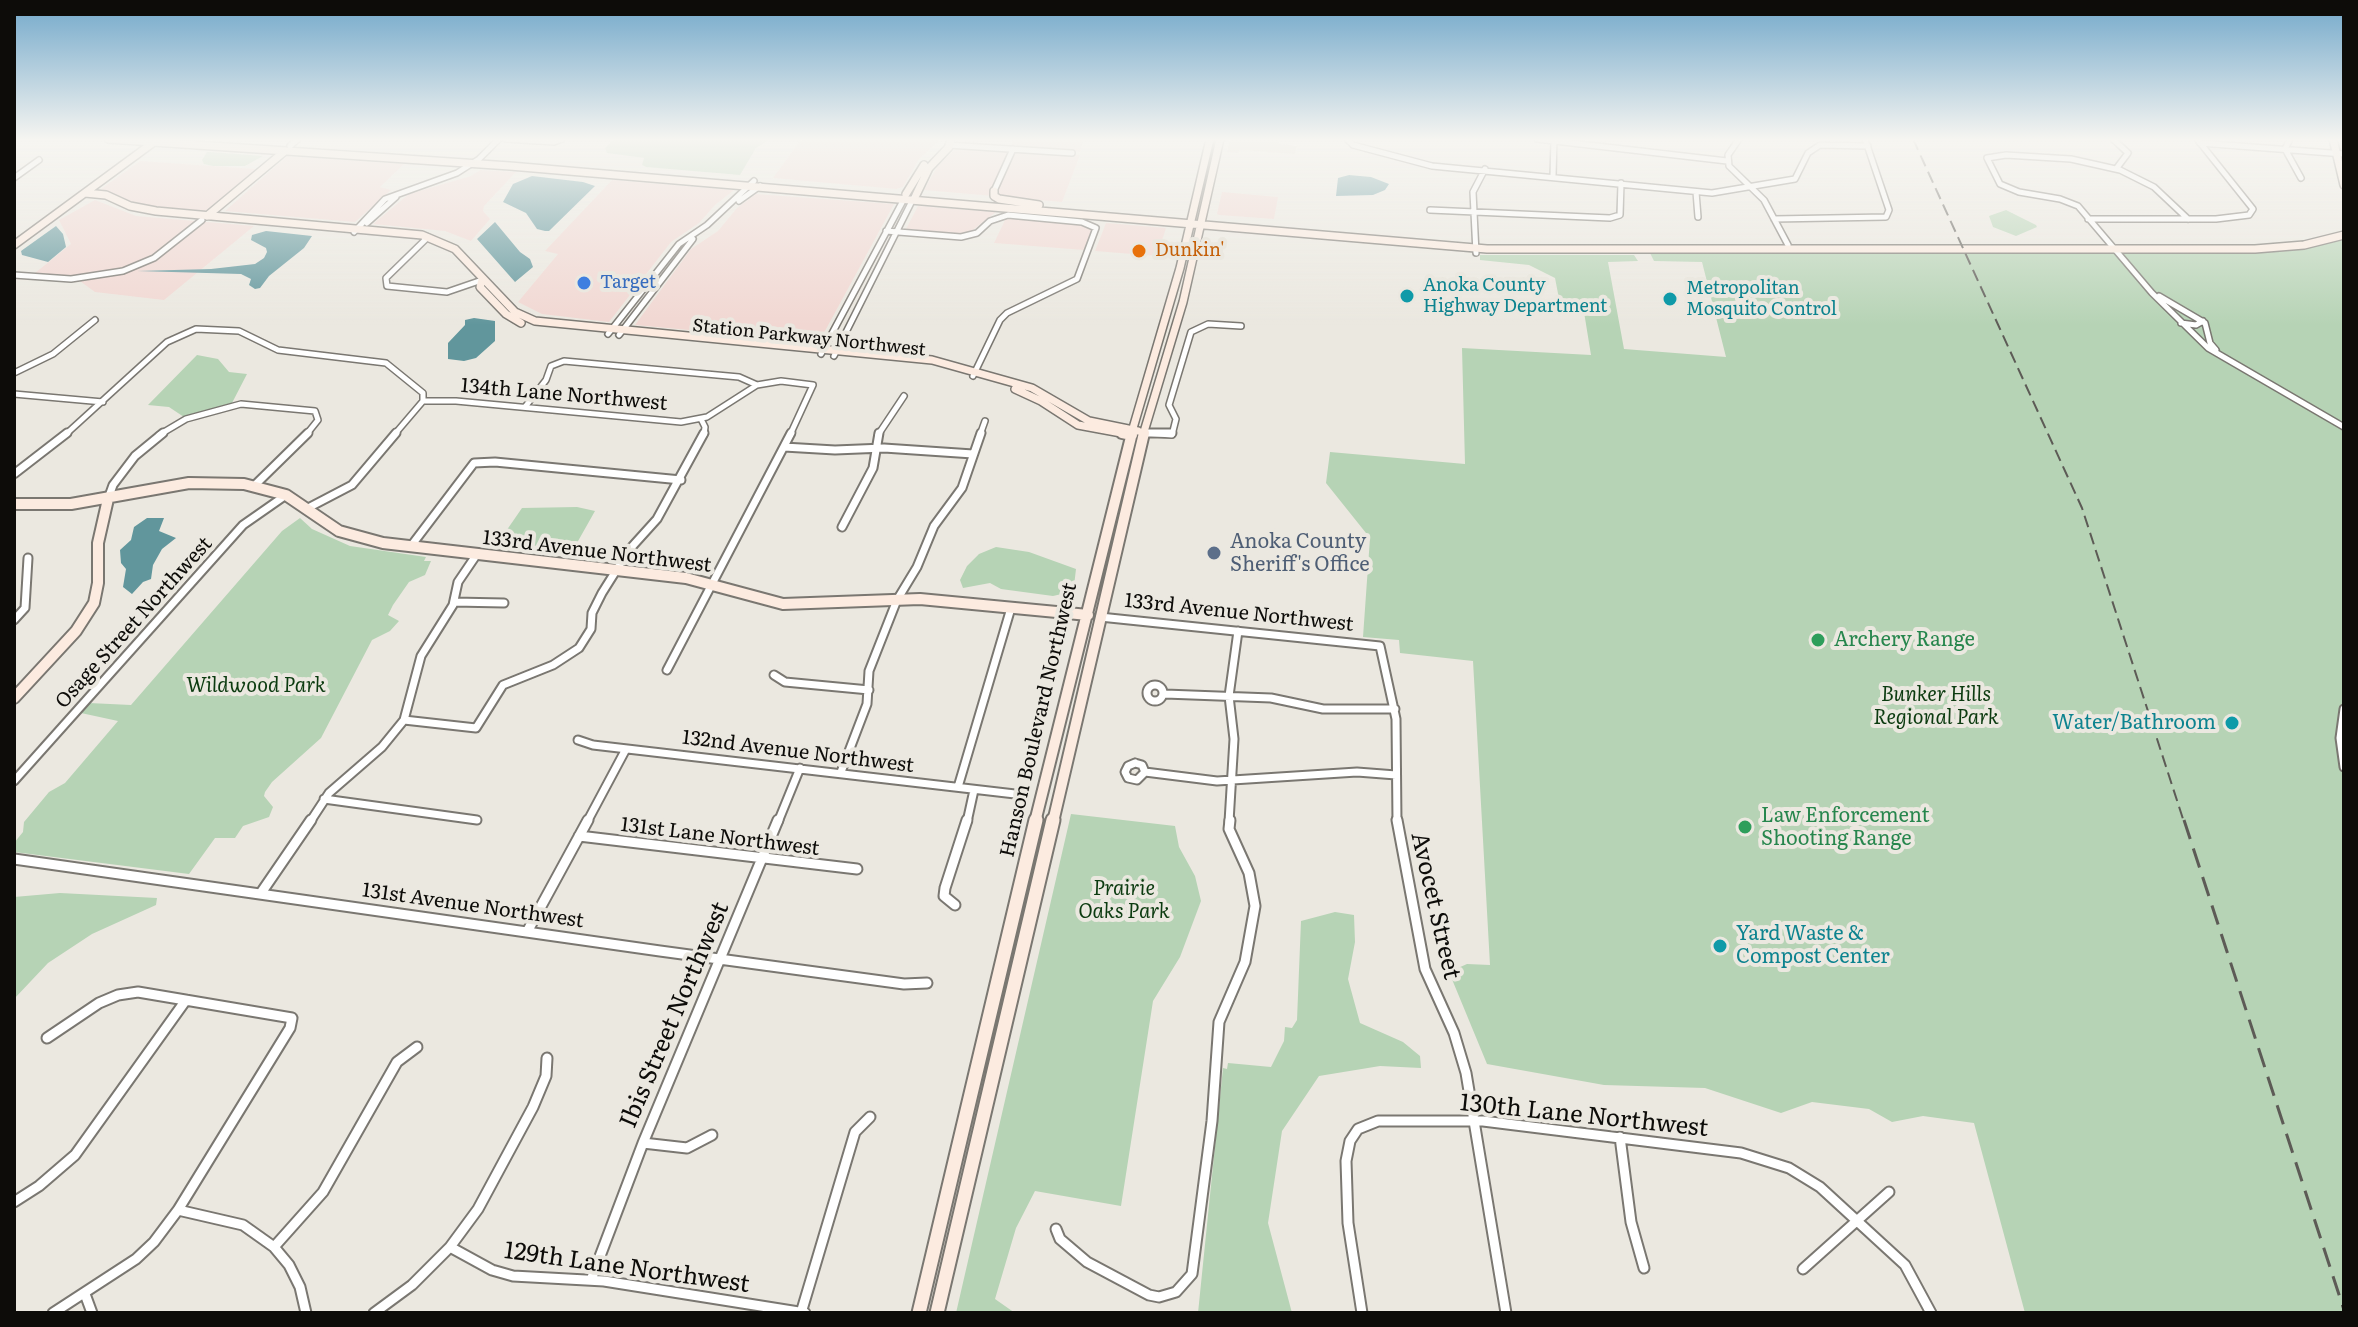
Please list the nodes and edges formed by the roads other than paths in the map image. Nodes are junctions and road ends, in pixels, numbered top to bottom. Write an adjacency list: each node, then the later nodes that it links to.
1 (74, 201): 37 (main road)
2 (114, 201): 26 (main road, Station Parkway Northwest)
3 (226, 201): 26 (main road)
4 (385, 201): 32 (street)
5 (735, 201): 49 (street)
6 (735, 201): 49 (street)
7 (907, 201): 33 (street)
8 (908, 201): 34 (street)
9 (957, 201): 30 (main road)
10 (973, 201): 22 (main road)
11 (1012, 201): 22 (main road)
12 (1200, 201): 30 (main road, Hanson Boulevard Northwest)
13 (1203, 201): 30 (main road, Hanson Boulevard Northwest)
14 (1473, 201): 24 (street)
15 (1619, 201): 24 (street)
16 (1697, 201): 25 (street)
17 (1764, 201): 27 (street)
18 (1886, 201): 27 (street)
19 (2063, 201): 28 (street)
20 (2169, 201): 29 (street)
21 (2247, 201): 29 (street)
22 (1039, 205): 30 (main road)
23 (1430, 210): 24 (street)
24 (1474, 210): 39 (street)
25 (1698, 217)
26 (205, 218): 32 (main road, Station Parkway Northwest); 42 (street)
27 (1774, 219): 38 (street)
28 (2088, 219): 29 (street); 40 (street)
29 (2188, 219)
30 (1197, 221): 39 (main road); 39 (main road); 64 (main road, Hanson Boulevard Northwest)
31 (2344, 229): 40 (main road)
32 (357, 230): 36 (main road, Station Parkway Northwest)
33 (886, 231): 34 (street); 50 (street)
34 (897, 231): 51 (street); 54 (street)
35 (2344, 235): 40 (main road)
36 (428, 237): 43 (main road, Station Parkway Northwest); 43 (street)
37 (14, 245)
38 (1788, 245): 39 (main road); 40 (main road); 41 (main road)
39 (1476, 248): 41 (main road)
40 (2114, 248): 41 (main road); 44 (street)
41 (1713, 250)
42 (14, 275)
43 (482, 280): 49 (main road, Station Parkway Northwest)
44 (2149, 288): 46 (street); 47 (street)
45 (95, 320): 53 (street)
46 (2203, 321): 47 (street); 52 (street)
47 (2179, 323): 52 (street)
48 (1241, 326): 64 (street, Station Parkway Northwest)
49 (615, 332): 50 (main road, Station Parkway Northwest)
50 (823, 352): 51 (main road, Station Parkway Northwest)
51 (835, 353): 54 (main road, Station Parkway Northwest)
52 (2220, 355): 63 (street)
53 (14, 373)
54 (974, 373): 64 (main road, Station Parkway Northwest)
55 (757, 385): 60 (street); 61 (street); 65 (street)
56 (14, 394): 59 (street)
57 (904, 396): 66 (street)
58 (423, 401): 59 (street); 60 (street, 134th Lane Northwest); 74 (street)
59 (103, 402): 68 (street)
60 (525, 407): 61 (street, 134th Lane Northwest)
61 (701, 419): 69 (street)
62 (985, 421): 67 (street)
63 (2344, 427)
64 (1136, 432): 85 (main road, Hanson Boulevard Northwest); 86 (main road, Hanson Boulevard Northwest)
65 (784, 447): 66 (street); 80 (street)
66 (875, 448): 67 (street); 75 (street)
67 (973, 454): 81 (street)
68 (14, 474)
69 (681, 480): 76 (street); 79 (street)
70 (255, 485): 71 (main road, 133rd Avenue Northwest); 72 (main road, 133rd Avenue Northwest); 72 (street)
71 (286, 495): 74 (main road, 133rd Avenue Northwest); 107 (street, Osage Street Northwest)
72 (108, 499): 73 (main road, 133rd Avenue Northwest); 95 (main road)
73 (14, 504)
74 (308, 508): 76 (main road, 133rd Avenue Northwest)
75 (842, 527)
76 (411, 546): 77 (main road, 133rd Avenue Northwest)
77 (477, 554): 79 (main road, 133rd Avenue Northwest); 82 (street)
78 (28, 558): 87 (street)
79 (618, 571): 80 (main road, 133rd Avenue Northwest); 98 (street)
80 (713, 584): 81 (main road, 133rd Avenue Northwest); 90 (street)
81 (897, 600): 84 (main road, 133rd Avenue Northwest); 92 (street)
82 (454, 602): 83 (street); 98 (street)
83 (504, 603)
84 (1011, 608): 85 (main road, 133rd Avenue Northwest); 108 (street)
85 (1085, 615): 86 (main road, 133rd Avenue Northwest); 147 (main road, Hanson Boulevard Northwest)
86 (1100, 617): 88 (street, 133rd Avenue Northwest); 148 (main road, Hanson Boulevard Northwest)
87 (14, 620)
88 (1238, 631): 89 (street, 133rd Avenue Northwest); 94 (street)
89 (1380, 646): 96 (street, Avocet Street)
90 (667, 670)
91 (774, 675): 92 (street)
92 (869, 690): 103 (street)
93 (1165, 694): 94 (street)
94 (1229, 696): 96 (street); 106 (street)
95 (14, 698)
96 (1395, 709): 105 (street, Avocet Street)
97 (2344, 709): 101 (street)
98 (404, 720): 111 (street)
99 (578, 740): 100 (street, 132nd Avenue Northwest)
100 (626, 749): 102 (street, 132nd Avenue Northwest); 113 (street)
101 (2344, 767)
102 (800, 768): 103 (street, 132nd Avenue Northwest); 114 (street, Ibis Street Northwest)
103 (841, 772): 108 (street, 132nd Avenue Northwest)
104 (1145, 772): 106 (street)
105 (1396, 775): 106 (street); 127 (street, Avocet Street)
106 (1233, 780): 135 (street)
107 (14, 781)
108 (958, 787): 109 (street, 132nd Avenue Northwest)
109 (974, 790): 110 (street, 132nd Avenue Northwest); 118 (street)
110 (1015, 794)
111 (324, 799): 112 (street); 117 (street)
112 (477, 820)
113 (579, 836): 114 (street, 131st Lane Northwest); 119 (street)
114 (762, 858): 116 (street, 131st Lane Northwest); 120 (street, Ibis Street Northwest)
115 (14, 859): 117 (street, 131st Avenue Northwest)
116 (857, 869)
117 (261, 893): 119 (street, 131st Avenue Northwest)
118 (955, 905)
119 (527, 932): 120 (street, 131st Avenue Northwest)
120 (720, 958): 121 (street, 131st Avenue Northwest); 130 (street, Ibis Street Northwest)
121 (927, 983)
122 (186, 1000): 123 (street); 132 (street); 133 (street)
123 (47, 1038)
124 (417, 1047): 136 (street)
125 (547, 1058): 137 (street)
126 (870, 1117): 146 (street)
127 (1473, 1121): 129 (street, 130th Lane Northwest); 149 (street, 130th Lane Northwest); 150 (street, Avocet Street)
128 (712, 1135): 130 (street)
129 (1620, 1137): 134 (street, 130th Lane Northwest); 138 (street)
130 (643, 1143): 140 (street, Ibis Street Northwest)
131 (1889, 1192): 134 (street)
132 (14, 1202)
133 (178, 1210): 136 (street); 141 (street)
134 (1859, 1222): 139 (street); 151 (street, 130th Lane Northwest)
135 (1056, 1229)
136 (274, 1247): 144 (street)
137 (450, 1247): 140 (street, 129th Lane Northwest); 145 (street)
138 (1644, 1268)
139 (1803, 1269)
140 (591, 1280): 146 (street, 129th Lane Northwest)
141 (85, 1294): 142 (street); 143 (street)
142 (53, 1313)
143 (92, 1313)
144 (306, 1313)
145 (374, 1313)
146 (802, 1313)
147 (919, 1313)
148 (937, 1313)
149 (1362, 1313)
150 (1506, 1313)
151 (1931, 1313)

